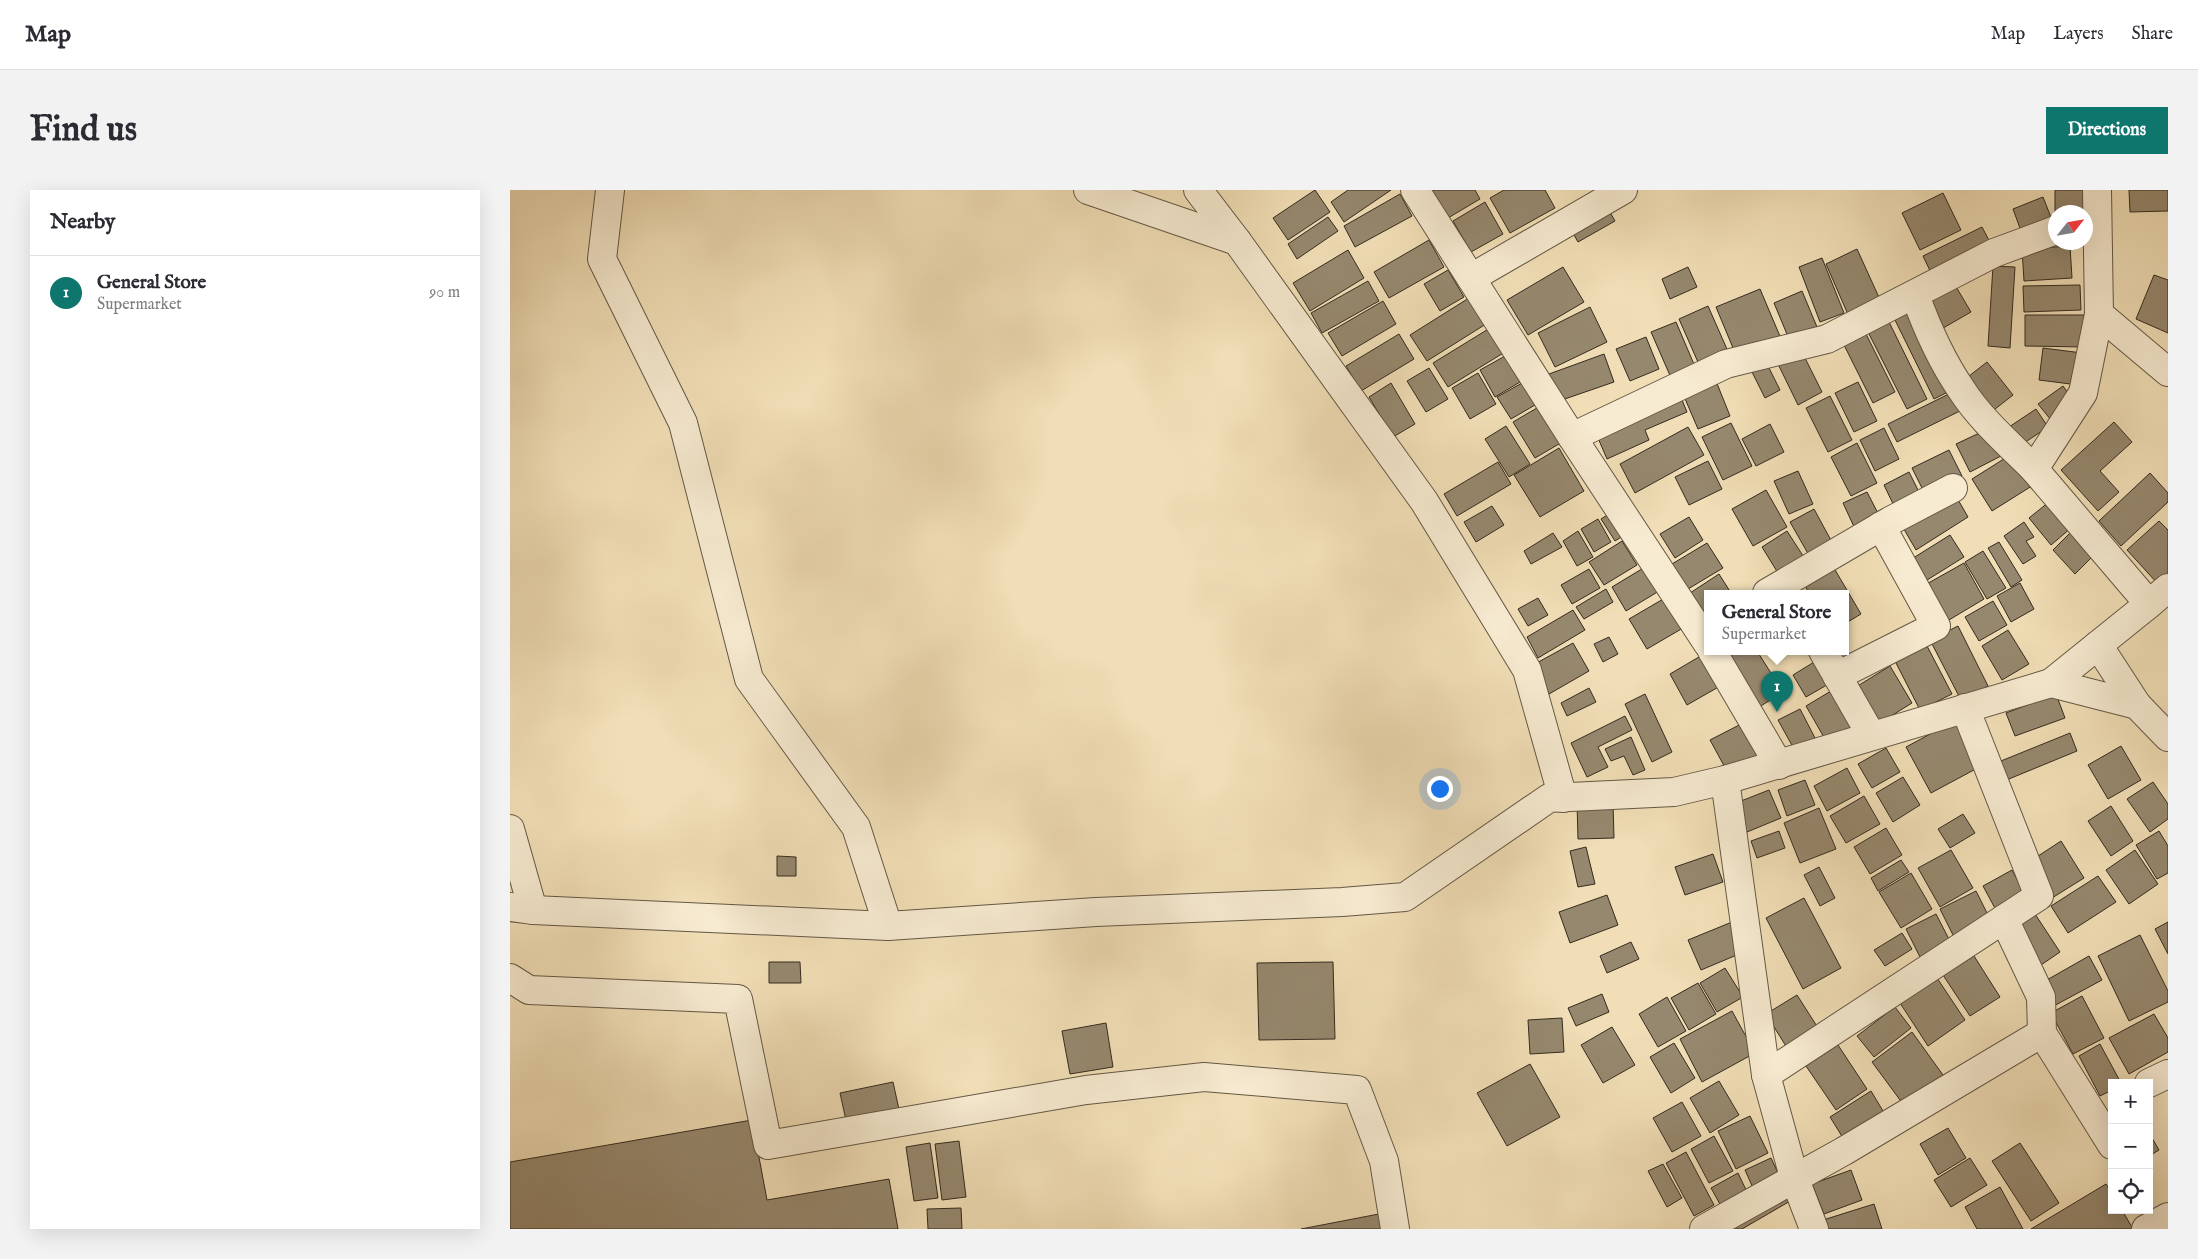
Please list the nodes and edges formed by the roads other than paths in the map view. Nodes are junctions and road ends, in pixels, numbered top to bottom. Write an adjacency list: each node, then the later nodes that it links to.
1 (610, 190): 35 (street)
2 (1088, 190): 8 (street)
3 (1198, 190): 8 (street)
4 (1415, 190): 9 (street)
5 (1623, 190): 9 (street)
6 (2093, 223): 11 (street)
7 (2048, 233): 10 (street)
8 (1237, 240): 31 (street)
9 (1471, 278): 13 (street)
10 (1914, 295): 13 (street); 14 (street)
11 (2099, 314): 12 (street); 14 (street)
12 (2168, 372)
13 (1572, 437): 19 (street)
14 (2034, 469): 18 (street)
15 (1953, 488): 16 (street)
16 (1881, 526): 17 (street); 23 (street)
17 (1780, 590)
18 (2159, 596): 20 (street)
19 (1704, 633)
20 (2098, 645): 24 (street); 25 (street)
21 (1717, 655): 29 (street)
22 (1825, 655): 23 (street)
23 (1837, 676): 27 (street)
24 (2051, 683): 25 (street); 26 (street)
25 (2137, 705): 28 (street)
26 (1964, 708): 27 (street); 34 (street)
27 (1871, 735): 29 (street)
28 (2168, 738)
29 (1778, 765): 30 (street)
30 (1724, 780): 31 (street); 39 (street)
31 (1563, 798): 35 (street)
32 (510, 829): 33 (street)
33 (522, 908): 35 (street)
34 (2004, 919): 37 (street); 39 (street)
35 (888, 926)
36 (510, 978): 44 (street)
37 (2042, 1033): 41 (street); 43 (street)
38 (2168, 1074): 40 (street)
39 (1766, 1075): 43 (street)
40 (2153, 1081)
41 (2102, 1106): 42 (street)
42 (2108, 1129)
43 (1794, 1177): 45 (street); 46 (street)
44 (1395, 1229)
45 (1704, 1229)
46 (1814, 1229)

